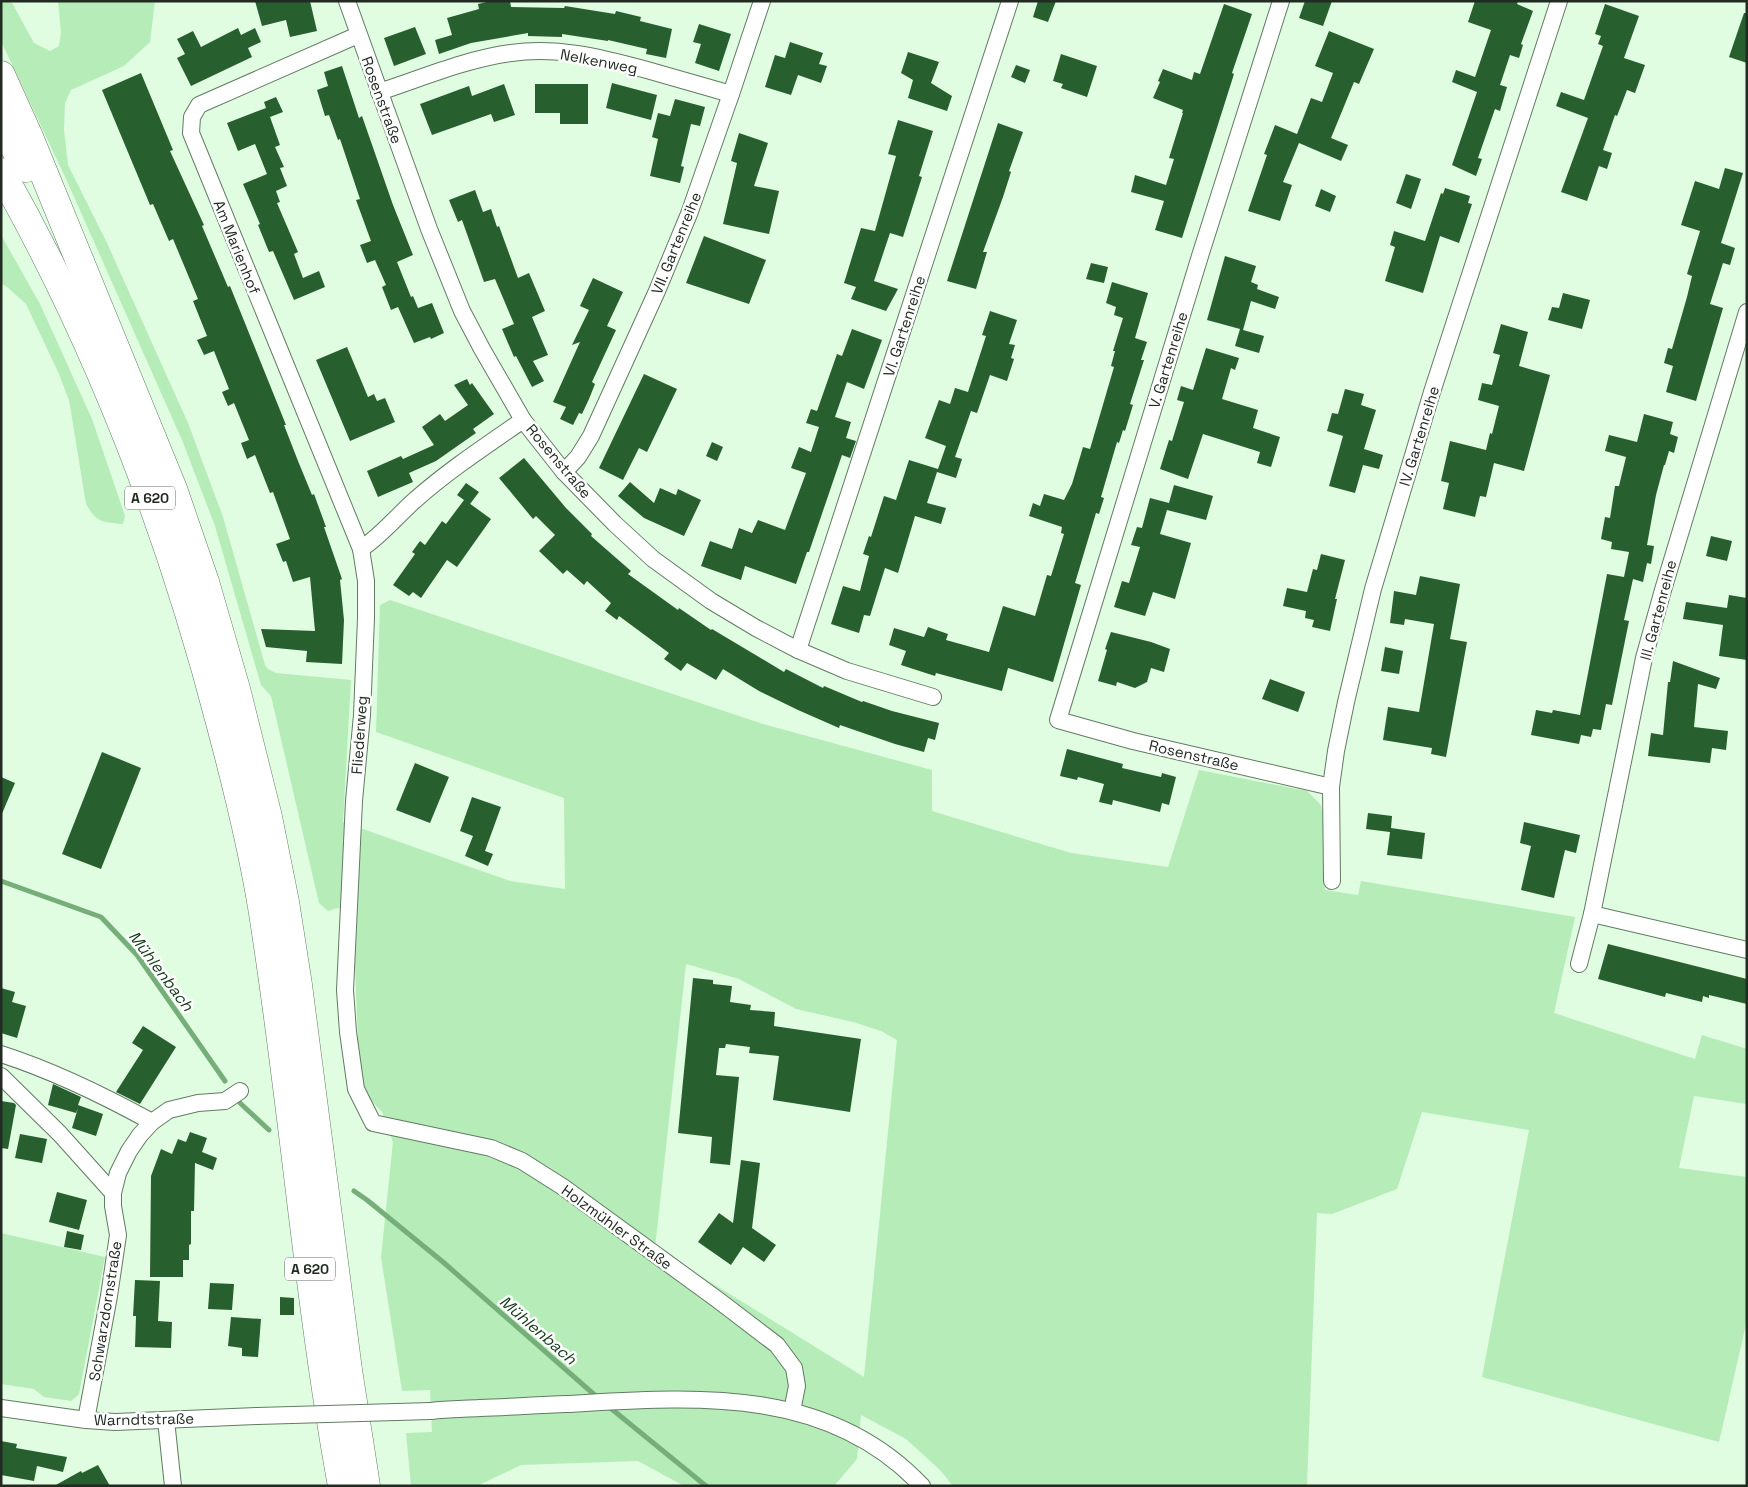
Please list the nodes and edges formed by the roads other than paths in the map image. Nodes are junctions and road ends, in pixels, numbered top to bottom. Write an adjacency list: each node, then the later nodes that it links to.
1 (346, 1): 6 (street, Rosenstraße)
2 (762, 1): 9 (street, VII. Gartenreihe)
3 (1010, 1): 19 (street, VI. Gartenreihe)
4 (1281, 1): 21 (street, V. Gartenreihe)
5 (1559, 1): 22 (street, IV. Gartenreihe)
6 (358, 35): 8 (street, Rosenstraße); 18 (street, Am Marienhof)
7 (1, 75): 15 (highway)
8 (380, 92): 9 (street, Nelkenweg); 16 (street, Rosenstraße)
9 (731, 94): 17 (street, VII. Gartenreihe)
10 (1, 124): 15 (highway, A 620)
11 (1, 172): 13 (highway, A 620)
12 (1, 188): 13 (highway)
13 (46, 256): 37 (highway, A 620)
14 (1747, 312): 24 (street, III. Gartenreihe)
15 (109, 332): 38 (highway, A 620)
16 (523, 420): 17 (street, Rosenstraße); 18 (street)
17 (564, 472): 19 (street, Rosenstraße)
18 (361, 549): 31 (street, Fliederweg)
19 (798, 650): 20 (street, Rosenstraße)
20 (932, 697)
21 (1058, 720): 22 (street, Rosenstraße)
22 (1331, 787): 23 (street, IV. Gartenreihe)
23 (1332, 881)
24 (1592, 914): 25 (street); 26 (street, III. Gartenreihe)
25 (1747, 950)
26 (1578, 964)
27 (1, 1054): 30 (street)
28 (1, 1076): 32 (street)
29 (240, 1091): 30 (street)
30 (152, 1122): 32 (street, Schwarzdornstraße)
31 (373, 1124): 34 (street, Holzmühler Straße)
32 (113, 1193): 35 (street, Schwarzdornstraße)
33 (1, 1408): 35 (street, Warndtstraße)
34 (792, 1411): 36 (street, Warndtstraße, bridge); 41 (street)
35 (86, 1420): 36 (street, Warndtstraße)
36 (166, 1420): 39 (street)
37 (336, 1458): 38 (highway, A 620); 40 (highway)
38 (360, 1484)
39 (174, 1486)
40 (337, 1486)
41 (922, 1486)

